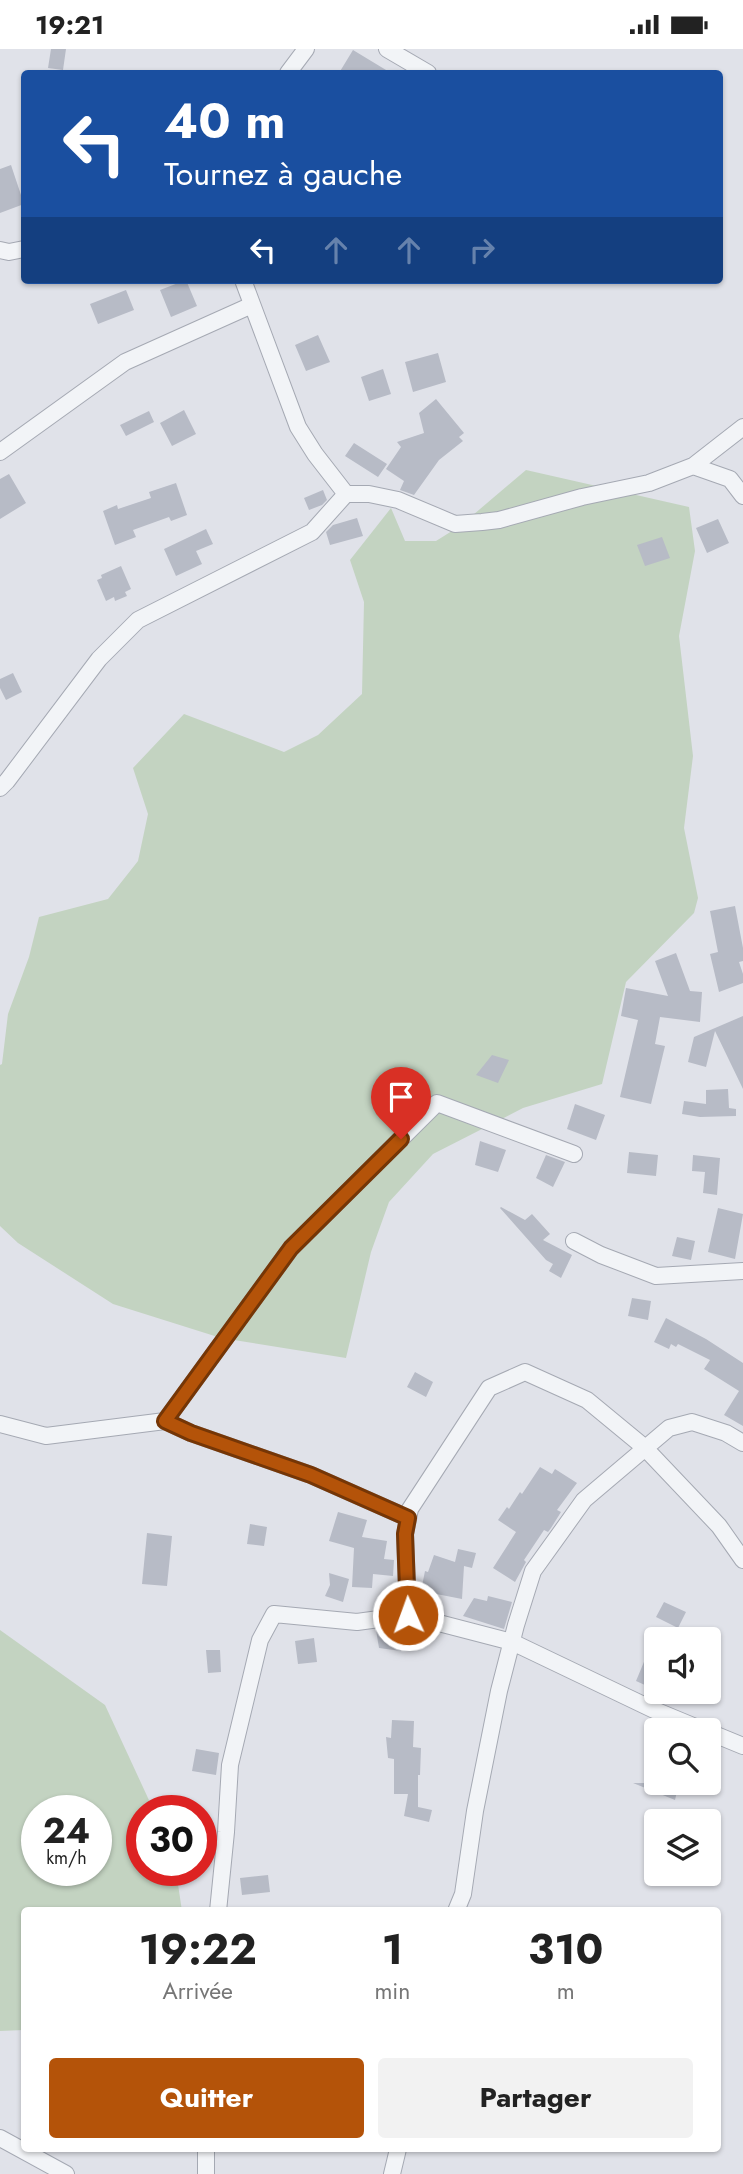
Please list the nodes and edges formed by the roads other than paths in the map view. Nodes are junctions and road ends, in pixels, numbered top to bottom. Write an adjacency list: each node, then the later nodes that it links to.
1 (306, 49): 3 (street)
2 (387, 49): 4 (street)
3 (290, 70)
4 (423, 70)
5 (0, 250): 6 (street)
6 (21, 250)
7 (244, 284): 8 (street)
8 (251, 305): 10 (street); 12 (street)
9 (743, 427): 11 (street)
10 (0, 452)
11 (693, 466): 12 (street); 13 (street)
12 (346, 494): 14 (street)
13 (743, 496)
14 (0, 788)
15 (574, 1154): 18 (street)
16 (573, 1241): 17 (street)
17 (743, 1271)
18 (165, 1421): 19 (street); 22 (street)
19 (0, 1424)
20 (743, 1443): 21 (street)
21 (644, 1447): 22 (street); 23 (street); 25 (street)
22 (408, 1518): 24 (street)
23 (743, 1560)
24 (408, 1615): 25 (street); 29 (street)
25 (512, 1642): 26 (street); 30 (street)
26 (674, 1718)
27 (721, 1737): 28 (street)
28 (743, 1746)
29 (218, 1907)
30 (458, 1907)
31 (0, 2138): 32 (street)
32 (21, 2149)
33 (26, 2152): 36 (street)
34 (206, 2152): 37 (street)
35 (397, 2152): 38 (street)
36 (66, 2174)
37 (206, 2174)
38 (392, 2174)

